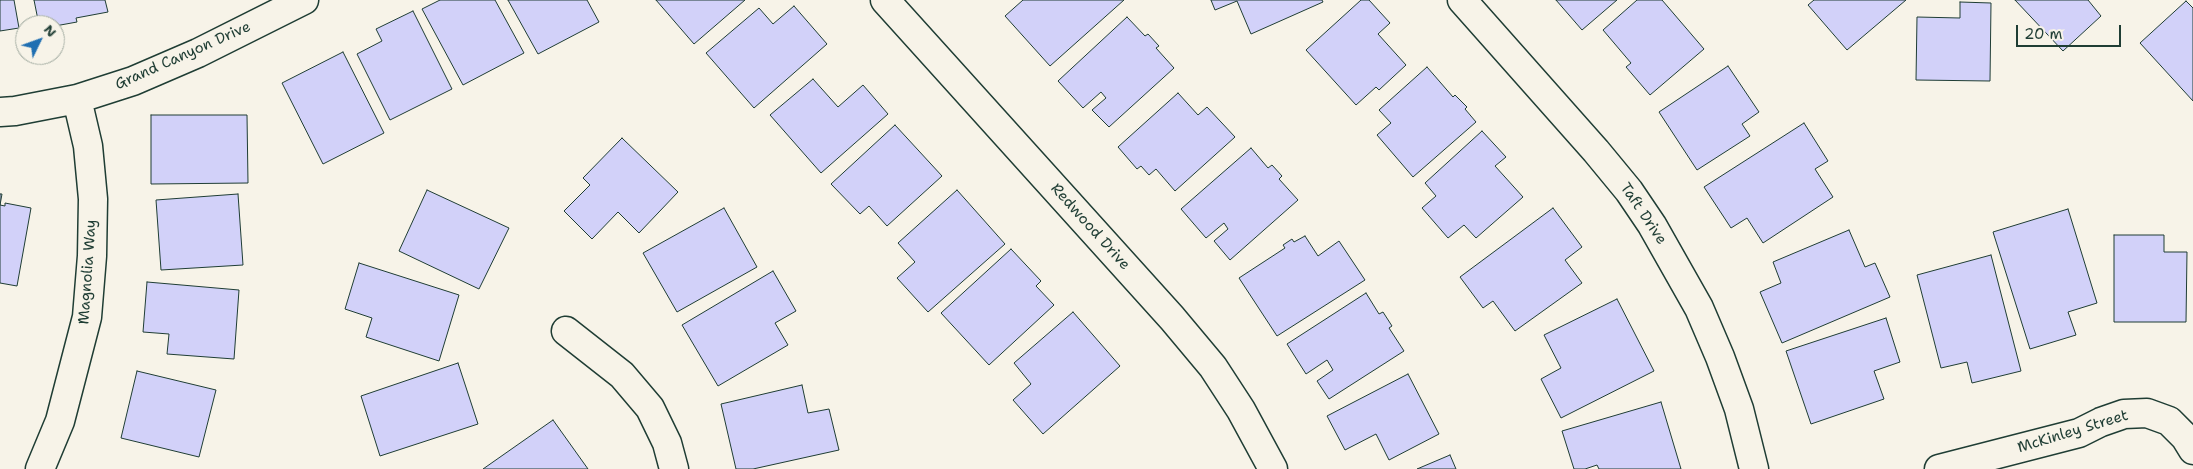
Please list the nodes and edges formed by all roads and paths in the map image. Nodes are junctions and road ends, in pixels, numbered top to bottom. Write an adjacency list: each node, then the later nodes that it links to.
1 (304, 0): 4 (street, Grand Canyon Drive)
2 (885, 0): 10 (street, Redwood Drive)
3 (1462, 0): 11 (street, Taft Drive)
4 (77, 99): 5 (street, Grand Canyon Drive); 8 (street, Magnolia Way)
5 (0, 112)
6 (566, 331): 9 (street)
7 (2193, 450): 12 (street, McKinley Street)
8 (40, 469)
9 (674, 469)
10 (1273, 469)
11 (1754, 469)
12 (1939, 469)

